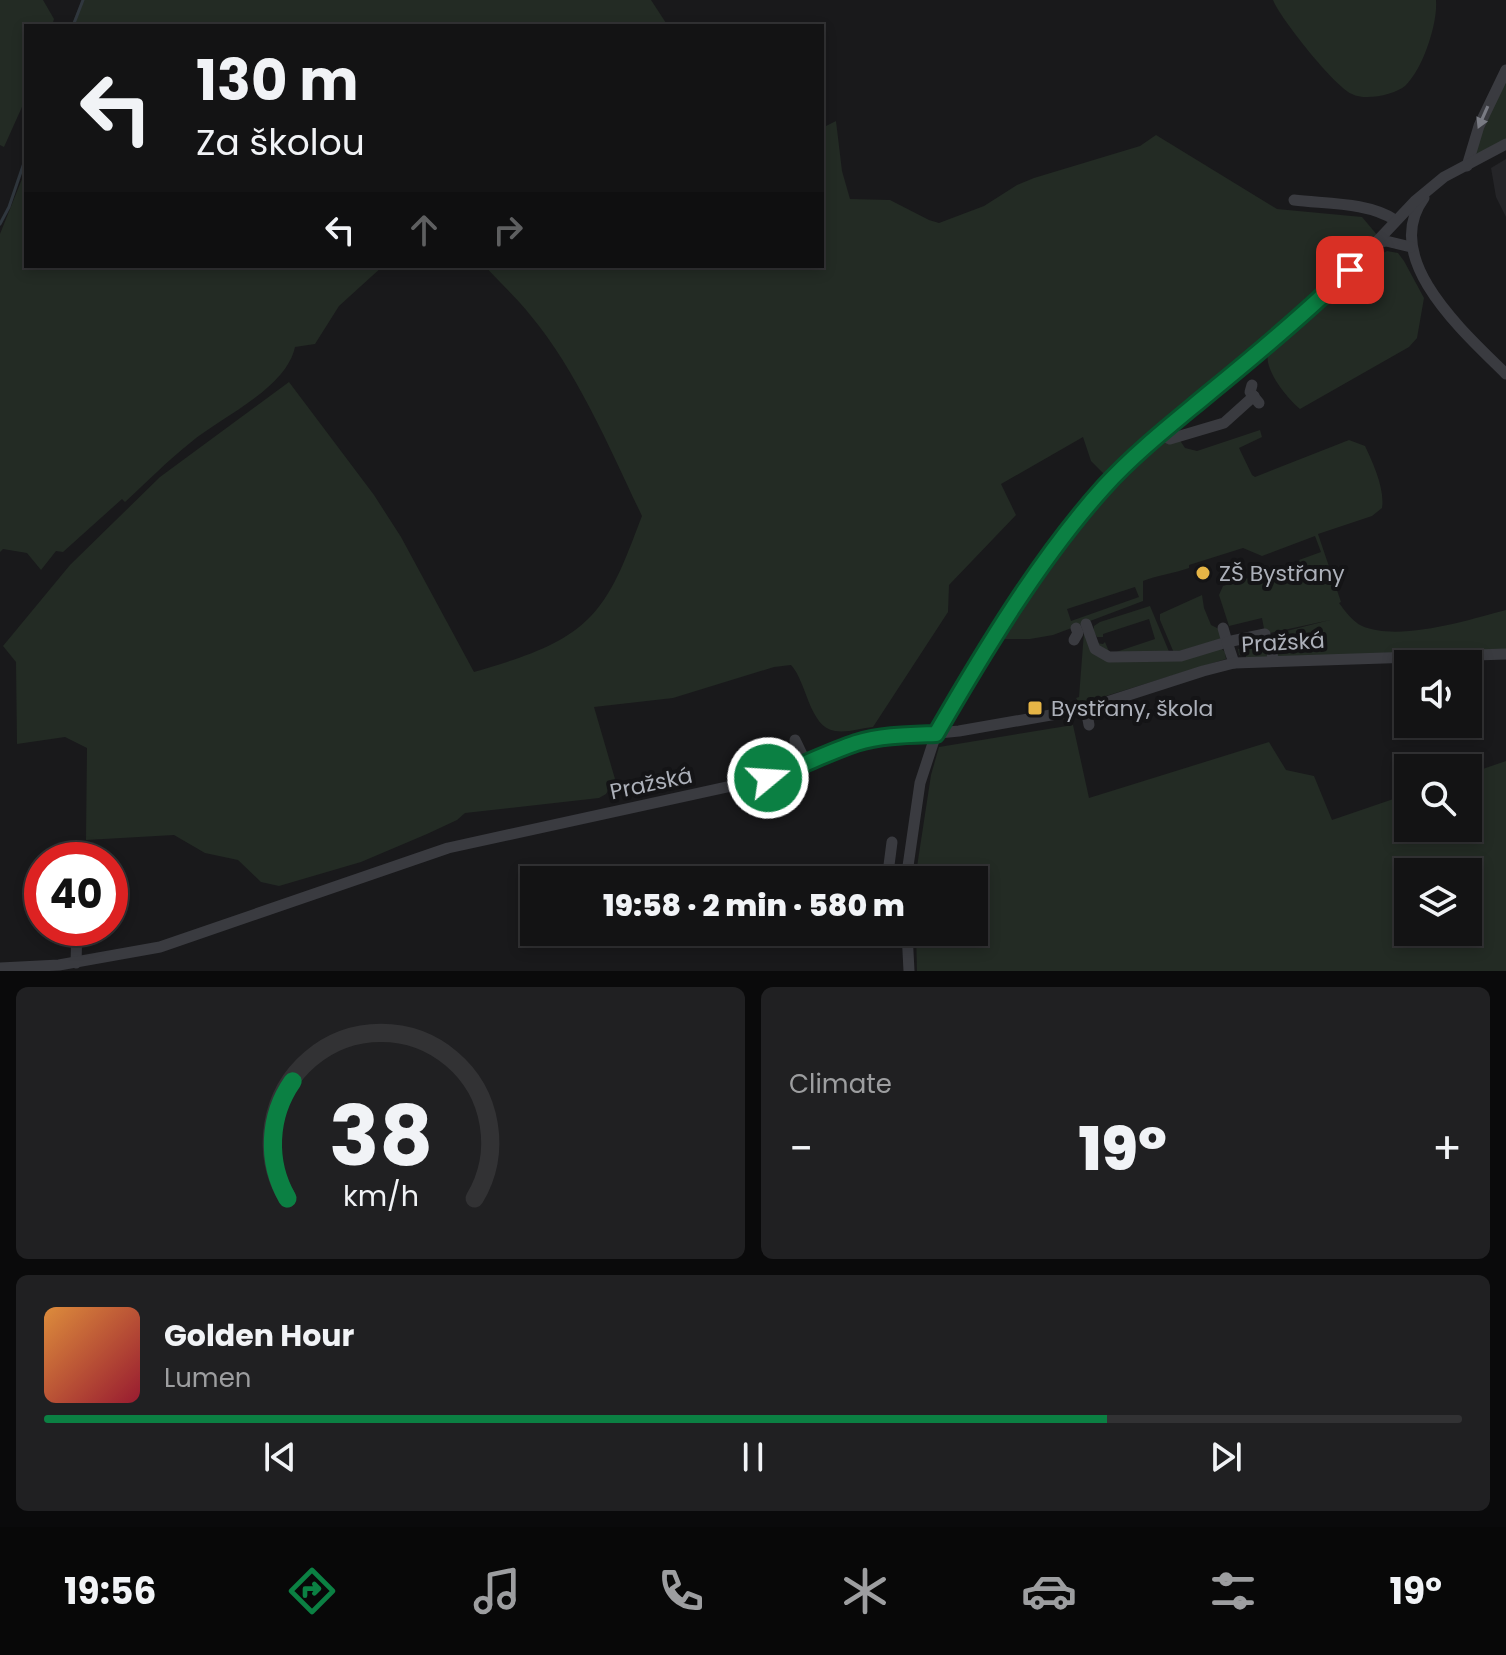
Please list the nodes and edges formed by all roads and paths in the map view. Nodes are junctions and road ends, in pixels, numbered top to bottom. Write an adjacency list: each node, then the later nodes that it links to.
1 (1506, 70): 3 (street, one-way to 3)
2 (1506, 144): 3 (street)
3 (1467, 166): 4 (street)
4 (1432, 188): 6 (street); 8 (street)
5 (1294, 200): 6 (street)
6 (1395, 220): 7 (street)
7 (1374, 244): 8 (street); 11 (street)
8 (1411, 247): 9 (street)
9 (1506, 374)
10 (1255, 395): 11 (street)
11 (1160, 434): 22 (street)
12 (1223, 628): 14 (street)
13 (1105, 642): 14 (street)
14 (1227, 642): 16 (street); 17 (street)
15 (1506, 654): 16 (street, Pražská)
16 (1273, 661): 17 (street, Pražská)
17 (1234, 663): 19 (street, Pražská)
18 (1071, 697): 20 (street)
19 (1086, 709): 20 (street, Pražská); 21 (street)
20 (1072, 712): 22 (street, Pražská)
21 (1089, 725)
22 (936, 734): 24 (street, Pražská); 27 (street)
23 (795, 740): 24 (street)
24 (807, 765): 30 (street, Pražská)
25 (892, 842): 26 (street)
26 (889, 866)
27 (908, 866)
28 (76, 946): 30 (street)
29 (908, 946): 32 (street)
30 (76, 963): 31 (street, Pražská)
31 (0, 968)
32 (909, 971)

